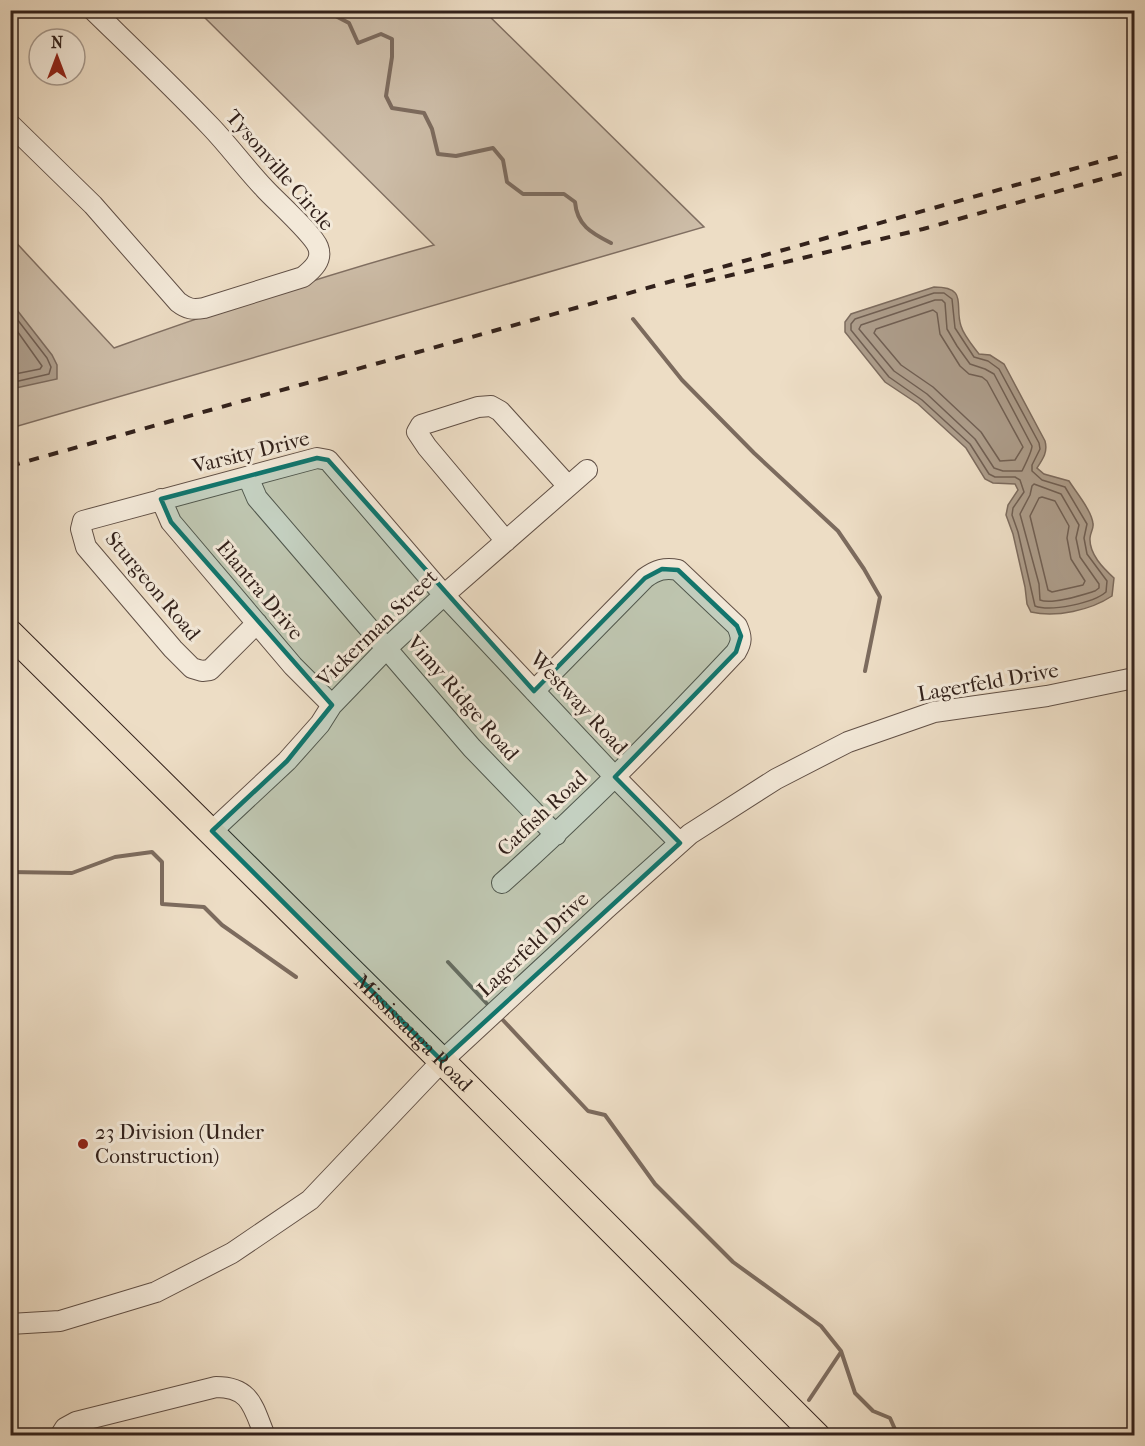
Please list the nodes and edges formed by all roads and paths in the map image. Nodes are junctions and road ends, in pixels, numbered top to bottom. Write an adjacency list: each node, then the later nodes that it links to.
1 (93, 10): 2 (street, Tysonville Circle)
2 (10, 124)
3 (587, 470): 5 (street, Vickerman Street)
4 (248, 477): 6 (street, Varsity Drive); 9 (street, Varsity Drive); 12 (street, Vimy Ridge Road)
5 (568, 486): 8 (street, Vickerman Street); 8 (street)
6 (161, 499): 7 (street, Varsity Drive); 10 (street, Elantra Drive)
7 (83, 521): 10 (street, Sturgeon Road)
8 (506, 541): 9 (street, Vickerman Street)
9 (444, 595): 12 (street, Vickerman Street); 14 (street, Westway Road)
10 (257, 623): 15 (street, Elantra Drive)
11 (10, 633): 17 (main road, Mississauga Road)
12 (387, 648): 15 (street, Vickerman Street); 18 (street, Vimy Ridge Road)
13 (1134, 678): 19 (street, Lagerfeld Drive)
14 (534, 691): 16 (street, Westway Road); 16 (street, Catfish Road)
15 (332, 705): 17 (street, Vickerman Street)
16 (615, 777): 18 (street, Catfish Road); 19 (street, Westway Road)
17 (212, 831): 21 (main road, Mississauga Road)
18 (556, 835): 20 (street, Catfish Road)
19 (680, 843): 21 (street, Lagerfeld Drive)
20 (502, 883)
21 (442, 1061): 22 (street, Lagerfeld Drive); 25 (main road, Mississauga Road)
22 (10, 1324)
23 (60, 1436): 24 (street)
24 (264, 1436)
25 (817, 1436)

